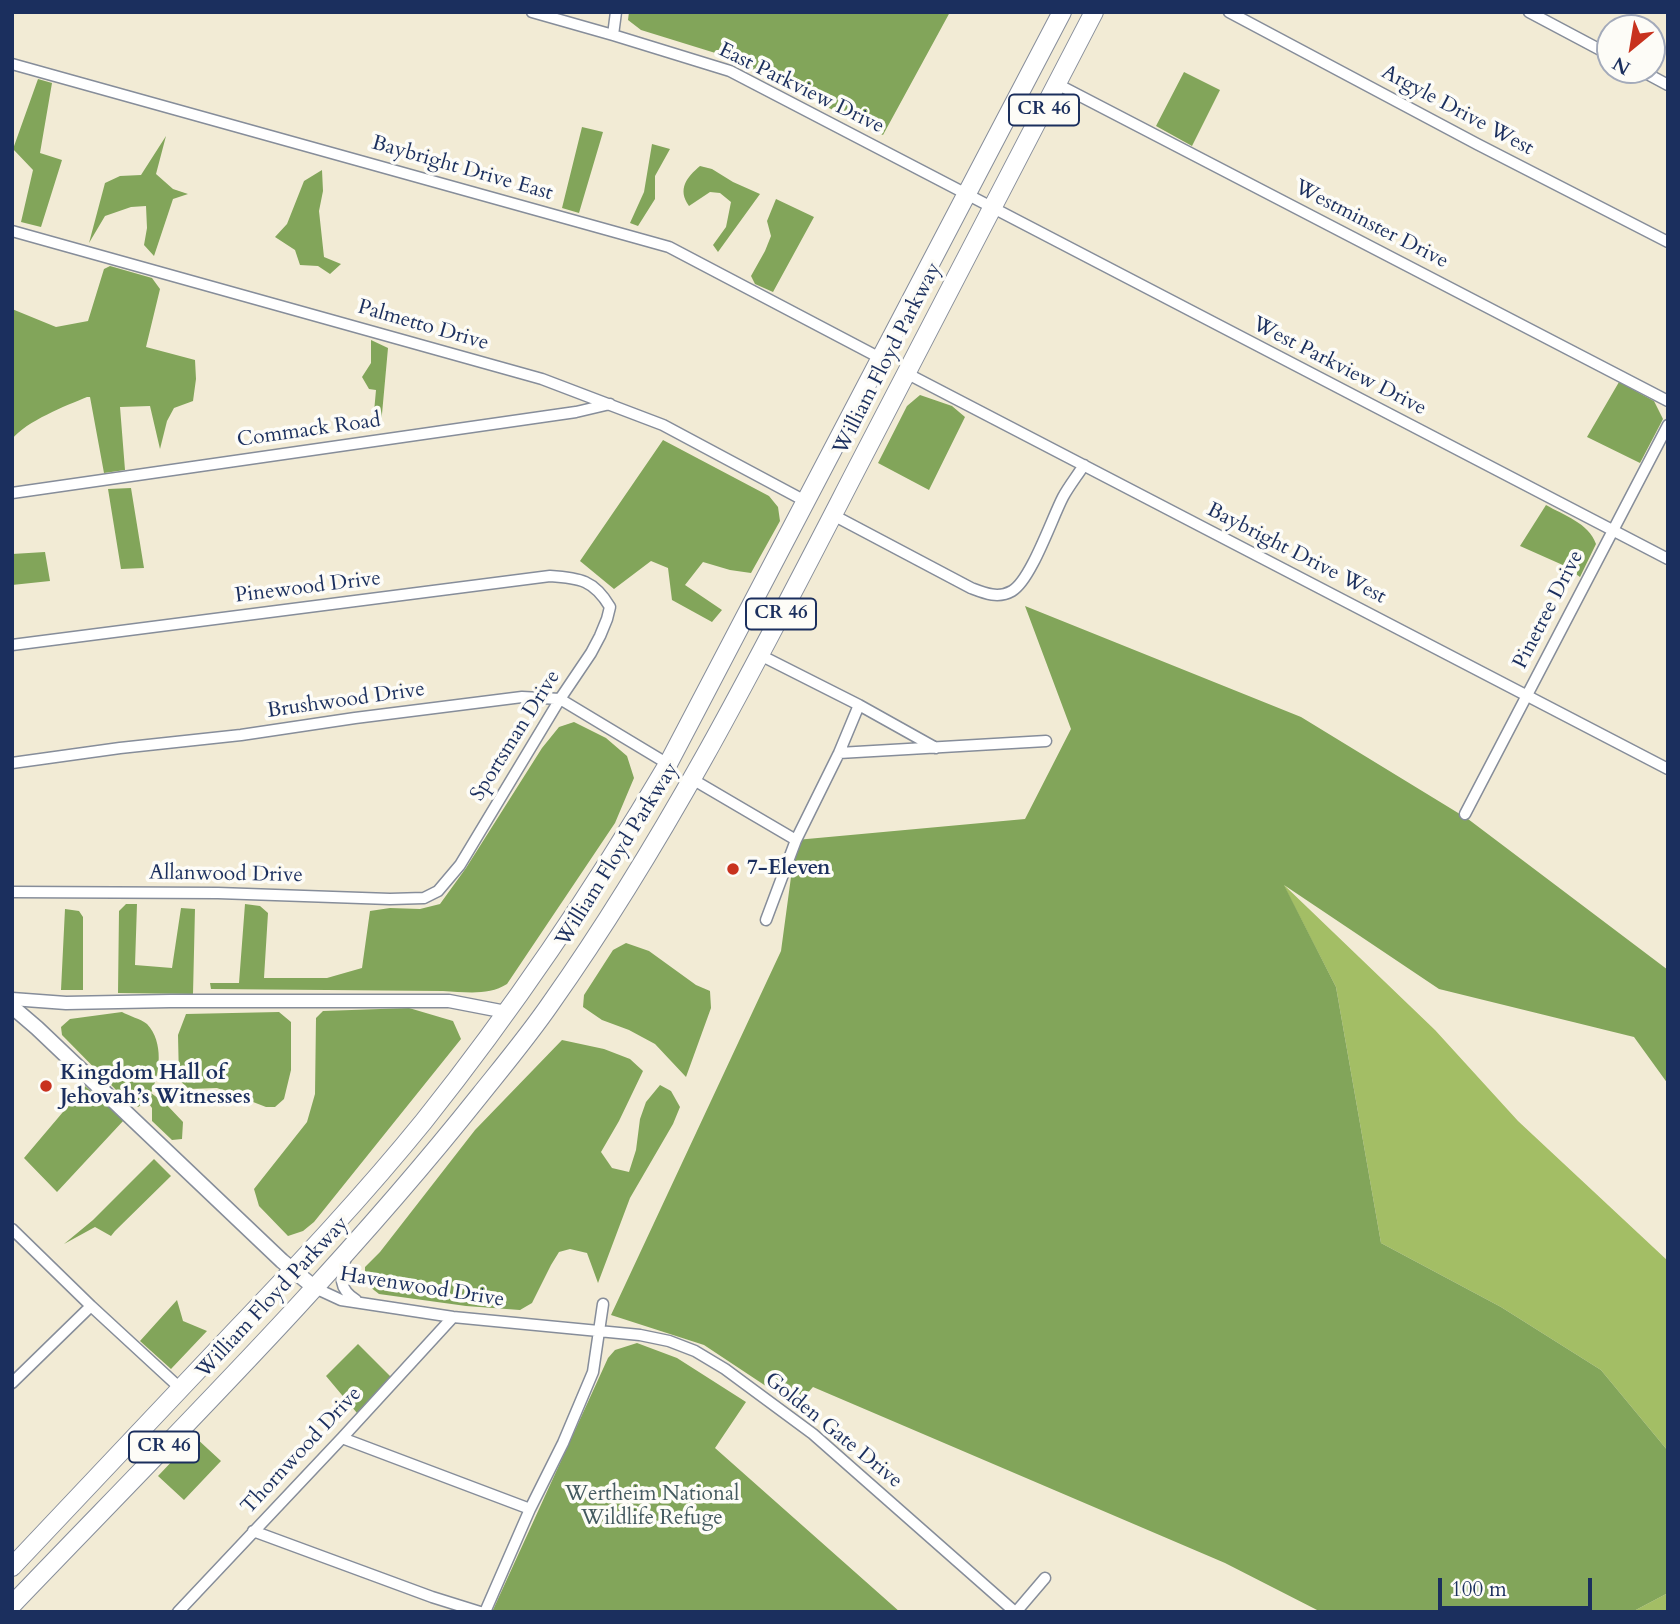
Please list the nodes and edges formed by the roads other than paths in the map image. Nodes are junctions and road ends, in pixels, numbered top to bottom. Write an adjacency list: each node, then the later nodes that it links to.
1 (532, 12): 7 (street, East Parkview Drive)
2 (616, 12): 7 (street)
3 (1062, 12): 11 (highway, William Floyd Parkway / CR 46)
4 (1094, 12): 10 (highway, William Floyd Parkway / CR 46)
5 (1229, 12): 14 (street, Argyle Drive West)
6 (1529, 12): 8 (street)
7 (613, 34): 11 (street, East Parkview Drive)
8 (1596, 47)
9 (12, 64): 15 (street, Baybright Drive East)
10 (1058, 84): 12 (highway, William Floyd Parkway / CR 46); 17 (street, Westminster Drive)
11 (967, 194): 12 (street, East Parkview Drive); 15 (highway, William Floyd Parkway / CR 46)
12 (992, 208): 16 (highway, William Floyd Parkway / CR 46); 24 (street, West Parkview Drive)
13 (12, 231): 18 (street, Palmetto Drive)
14 (1668, 243)
15 (882, 359): 22 (highway, William Floyd Parkway / CR 46)
16 (906, 373): 20 (street, Baybright Drive West); 23 (highway, William Floyd Parkway / CR 46)
17 (1668, 401)
18 (610, 404): 21 (street, Commack Road); 22 (street, Palmetto Drive)
19 (1668, 425): 24 (street, Pinetree Drive)
20 (1084, 465): 23 (street); 29 (street, Baybright Drive West)
21 (12, 493)
22 (807, 502): 36 (highway, William Floyd Parkway / CR 46)
23 (833, 515): 28 (highway, William Floyd Parkway / CR 46)
24 (1613, 529): 25 (street, West Parkview Drive); 29 (street, Pinetree Drive)
25 (1668, 558)
26 (603, 596): 27 (street, Pinewood Drive); 30 (street, Sportsman Drive)
27 (12, 645)
28 (760, 654): 31 (street); 38 (highway, William Floyd Parkway / CR 46)
29 (1527, 695): 37 (street, Baybright Drive West); 39 (street, Pinetree Drive)
30 (560, 699): 35 (street, Brushwood Drive); 36 (street, Brushwood Drive); 41 (street, Sportsman Drive)
31 (859, 705): 33 (street); 34 (street)
32 (1046, 741): 33 (street)
33 (939, 749): 34 (street)
34 (839, 753): 40 (street)
35 (12, 763)
36 (668, 764): 47 (highway, William Floyd Parkway / CR 46)
37 (1668, 769)
38 (692, 779): 40 (street); 50 (highway, William Floyd Parkway / CR 46)
39 (1465, 814)
40 (796, 840): 43 (street)
41 (438, 891): 42 (street, Allanwood Drive)
42 (12, 892)
43 (766, 920)
44 (12, 999): 45 (street)
45 (66, 1003): 47 (street); 48 (street)
46 (12, 1008): 48 (main road, Havenwood Drive)
47 (506, 1012): 51 (highway, William Floyd Parkway / CR 46)
48 (29, 1021): 51 (main road, Havenwood Drive)
49 (12, 1229): 55 (street)
50 (350, 1250): 52 (highway, William Floyd Parkway / CR 46); 53 (street)
51 (293, 1270): 52 (main road, Havenwood Drive); 59 (highway, William Floyd Parkway / CR 46)
52 (315, 1289): 53 (street, Havenwood Drive); 65 (highway, William Floyd Parkway / CR 46)
53 (362, 1303): 56 (street, Havenwood Drive)
54 (603, 1304): 57 (street)
55 (91, 1306): 58 (street); 59 (street)
56 (453, 1317): 57 (street, Havenwood Drive); 60 (street, Thornwood Drive)
57 (600, 1331): 61 (street); 68 (street, Golden Gate Drive)
58 (12, 1382)
59 (181, 1389): 63 (highway, William Floyd Parkway / CR 46)
60 (342, 1438): 61 (street); 62 (street, Thornwood Drive)
61 (530, 1509): 67 (street)
62 (253, 1531): 66 (street, Thornwood Drive); 67 (street)
63 (12, 1567)
64 (1045, 1578): 68 (street)
65 (12, 1605)
66 (178, 1612)
67 (482, 1612)
68 (1015, 1612)

